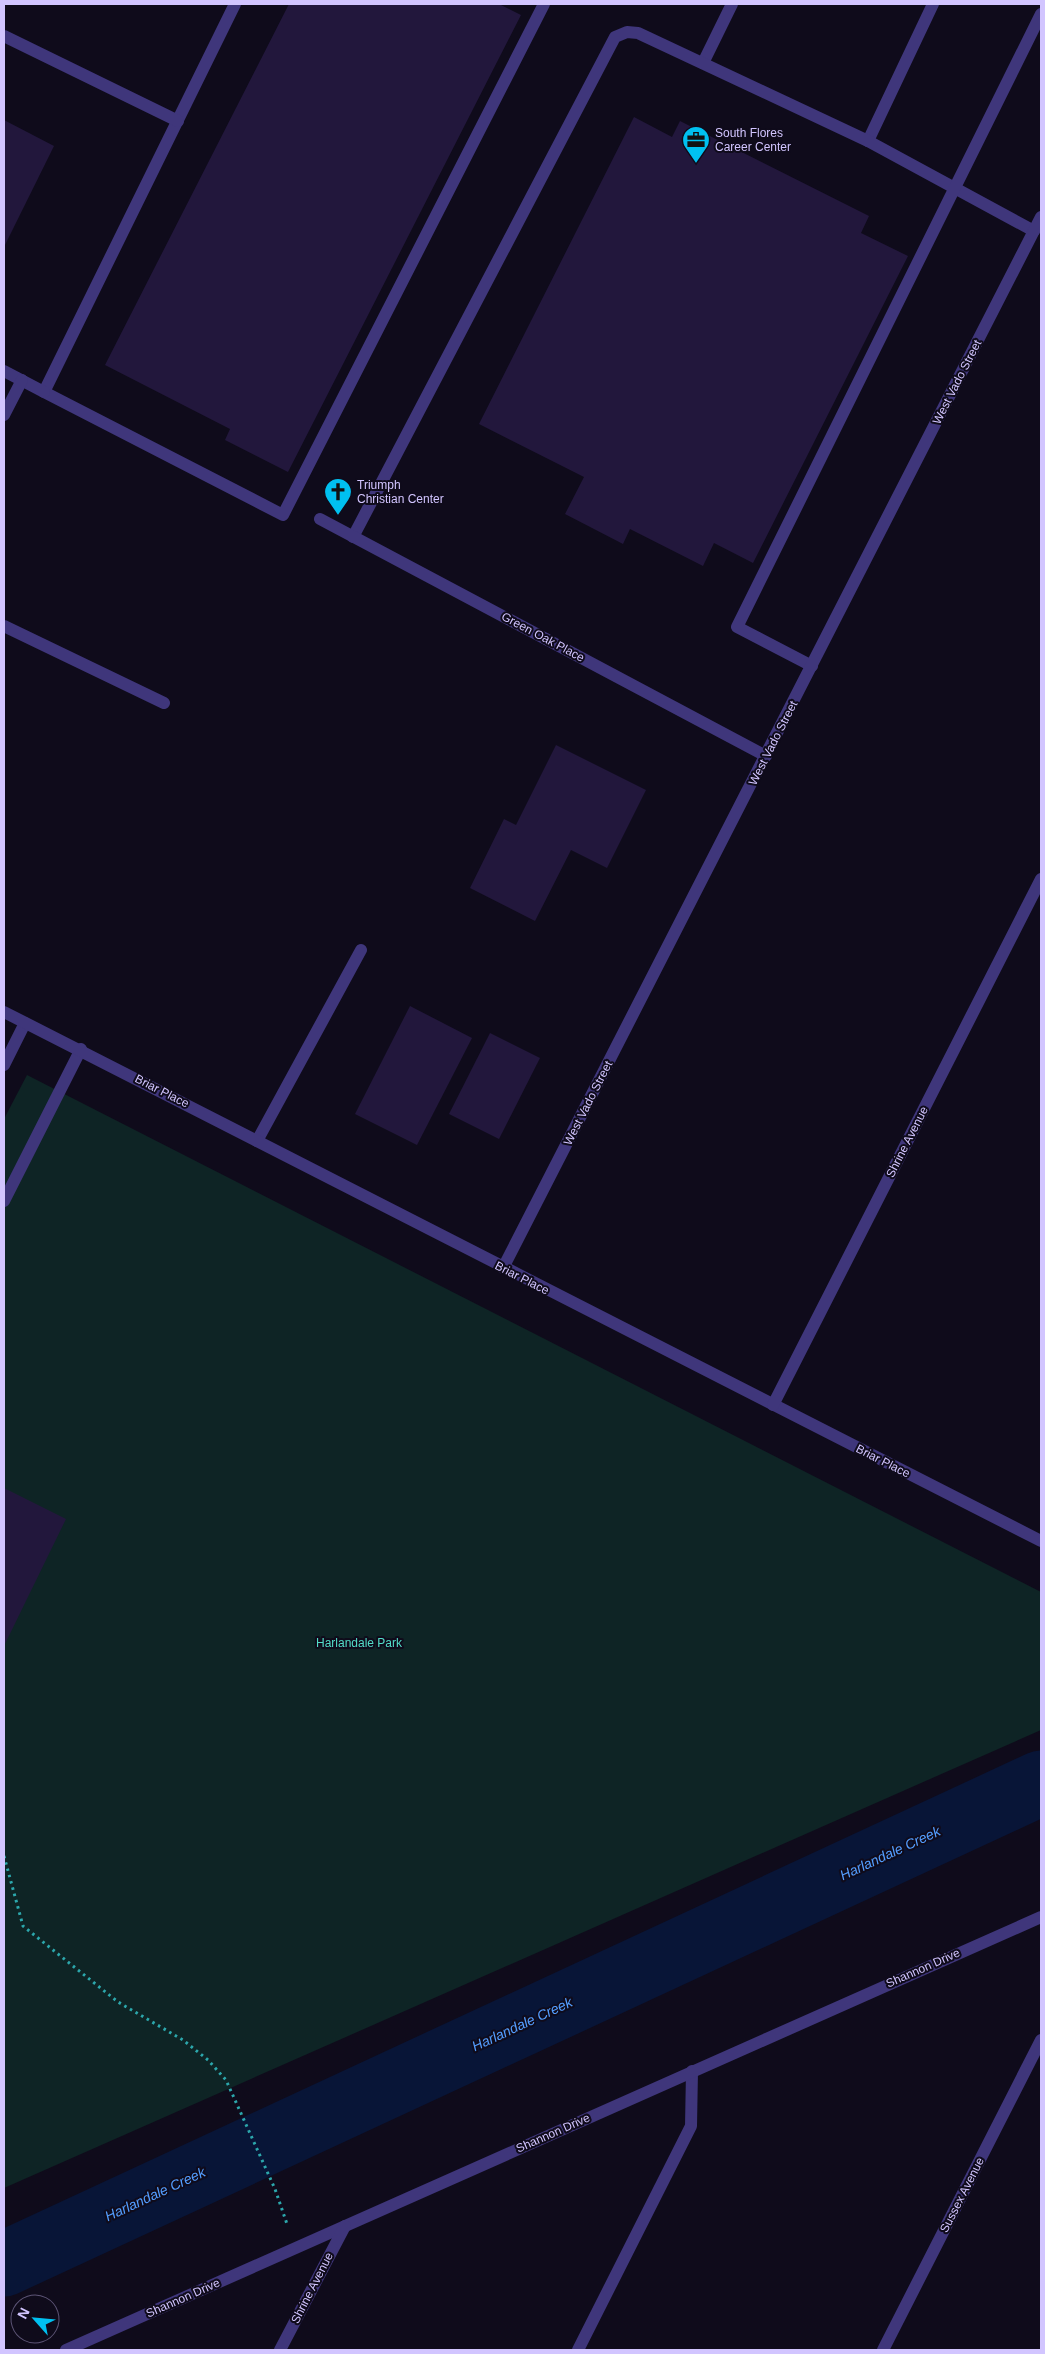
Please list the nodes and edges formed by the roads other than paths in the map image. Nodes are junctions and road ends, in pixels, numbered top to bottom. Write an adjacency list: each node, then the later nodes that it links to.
1 (235, 4): 8 (street)
2 (544, 4): 15 (street)
3 (732, 4): 7 (street)
4 (933, 4): 9 (street)
5 (1041, 14): 10 (street)
6 (4, 36): 8 (street)
7 (703, 63): 9 (street); 18 (street)
8 (178, 121): 15 (street)
9 (868, 141): 10 (street)
10 (955, 187): 12 (street); 20 (street)
11 (1041, 217): 12 (street, West Vado Street)
12 (1034, 231): 20 (street, West Vado Street)
13 (4, 371): 14 (street)
14 (22, 380): 15 (street); 16 (street)
15 (44, 392)
16 (4, 415)
17 (320, 519): 18 (street, Green Oak Place)
18 (353, 537): 22 (street, Green Oak Place)
19 (4, 626): 21 (street)
20 (812, 666): 22 (street, West Vado Street)
21 (164, 703)
22 (766, 756): 31 (street, West Vado Street)
23 (1041, 880): 32 (street, Shrine Avenue)
24 (361, 950): 29 (street)
25 (4, 1012): 26 (street, Briar Place)
26 (25, 1023): 27 (street, Briar Place); 28 (street)
27 (81, 1049): 29 (street, Briar Place); 30 (street)
28 (4, 1065)
29 (257, 1141): 31 (street, Briar Place)
30 (4, 1201)
31 (503, 1268): 32 (street, Briar Place)
32 (773, 1405): 33 (street, Briar Place)
33 (1041, 1541)
34 (1041, 1916): 36 (street, Shannon Drive)
35 (1041, 2040): 41 (street, Sussex Avenue)
36 (692, 2071): 37 (street, Shannon Drive); 40 (street)
37 (344, 2226): 38 (street, Shannon Drive); 39 (street, Shrine Avenue)
38 (66, 2350)
39 (280, 2350)
40 (578, 2350)
41 (883, 2350)

